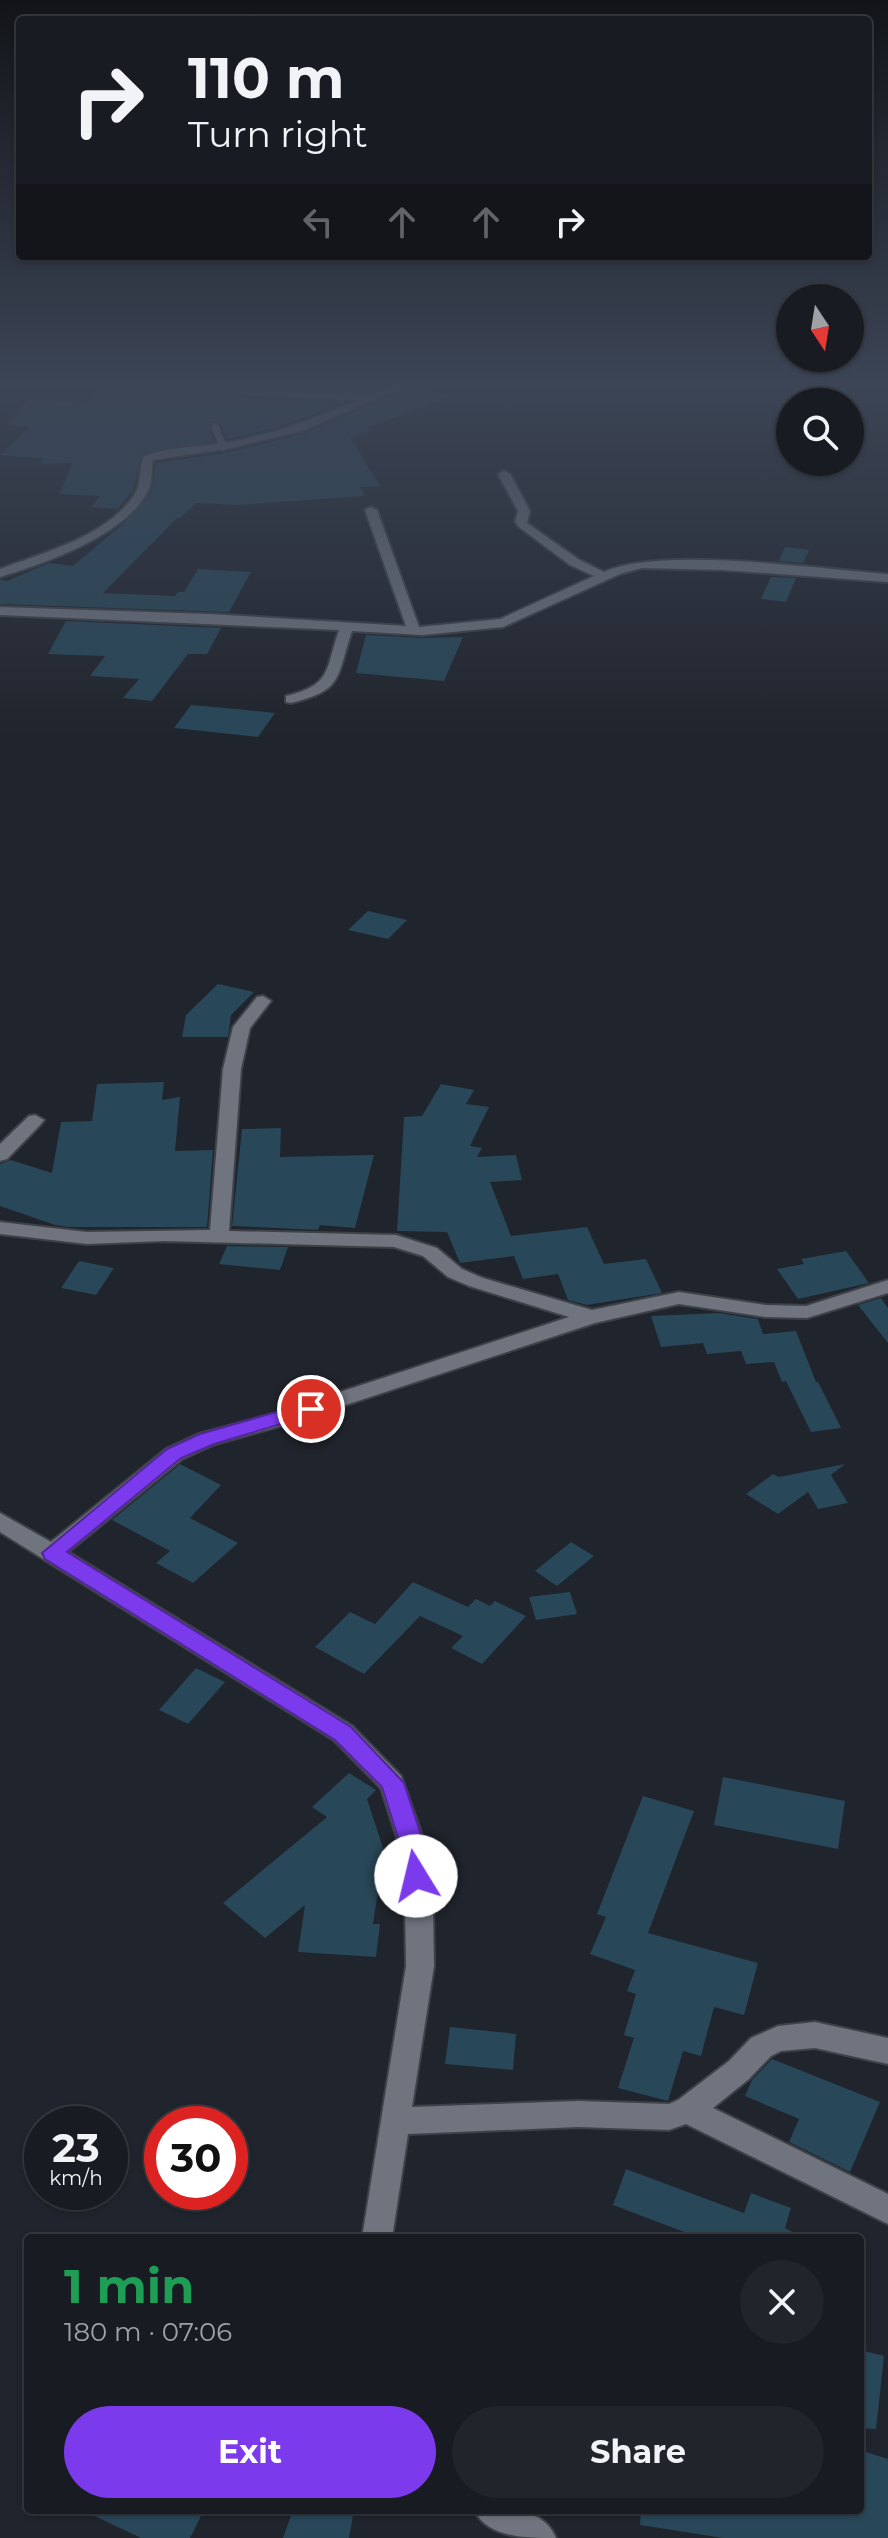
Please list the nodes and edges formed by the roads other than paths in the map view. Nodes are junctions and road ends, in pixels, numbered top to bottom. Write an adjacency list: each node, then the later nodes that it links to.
1 (132, 501): 4 (street)
2 (519, 501): 5 (street)
3 (371, 510): 9 (street)
4 (0, 573)
5 (605, 577): 6 (street); 9 (street)
6 (888, 578)
7 (0, 611): 8 (street)
8 (347, 626): 9 (street); 10 (street)
9 (414, 631)
10 (291, 699)
11 (263, 1001): 15 (street)
12 (35, 1120): 13 (street)
13 (0, 1155)
14 (0, 1228): 15 (street)
15 (219, 1236): 17 (street)
16 (888, 1286): 17 (street)
17 (591, 1317): 19 (street)
18 (0, 1521): 19 (street)
19 (52, 1553): 22 (street)
20 (888, 2051): 21 (street)
21 (688, 2110): 22 (street); 23 (street)
22 (403, 2121): 24 (street)
23 (888, 2210)
24 (378, 2234)
25 (498, 2514): 26 (street)
26 (539, 2538)

